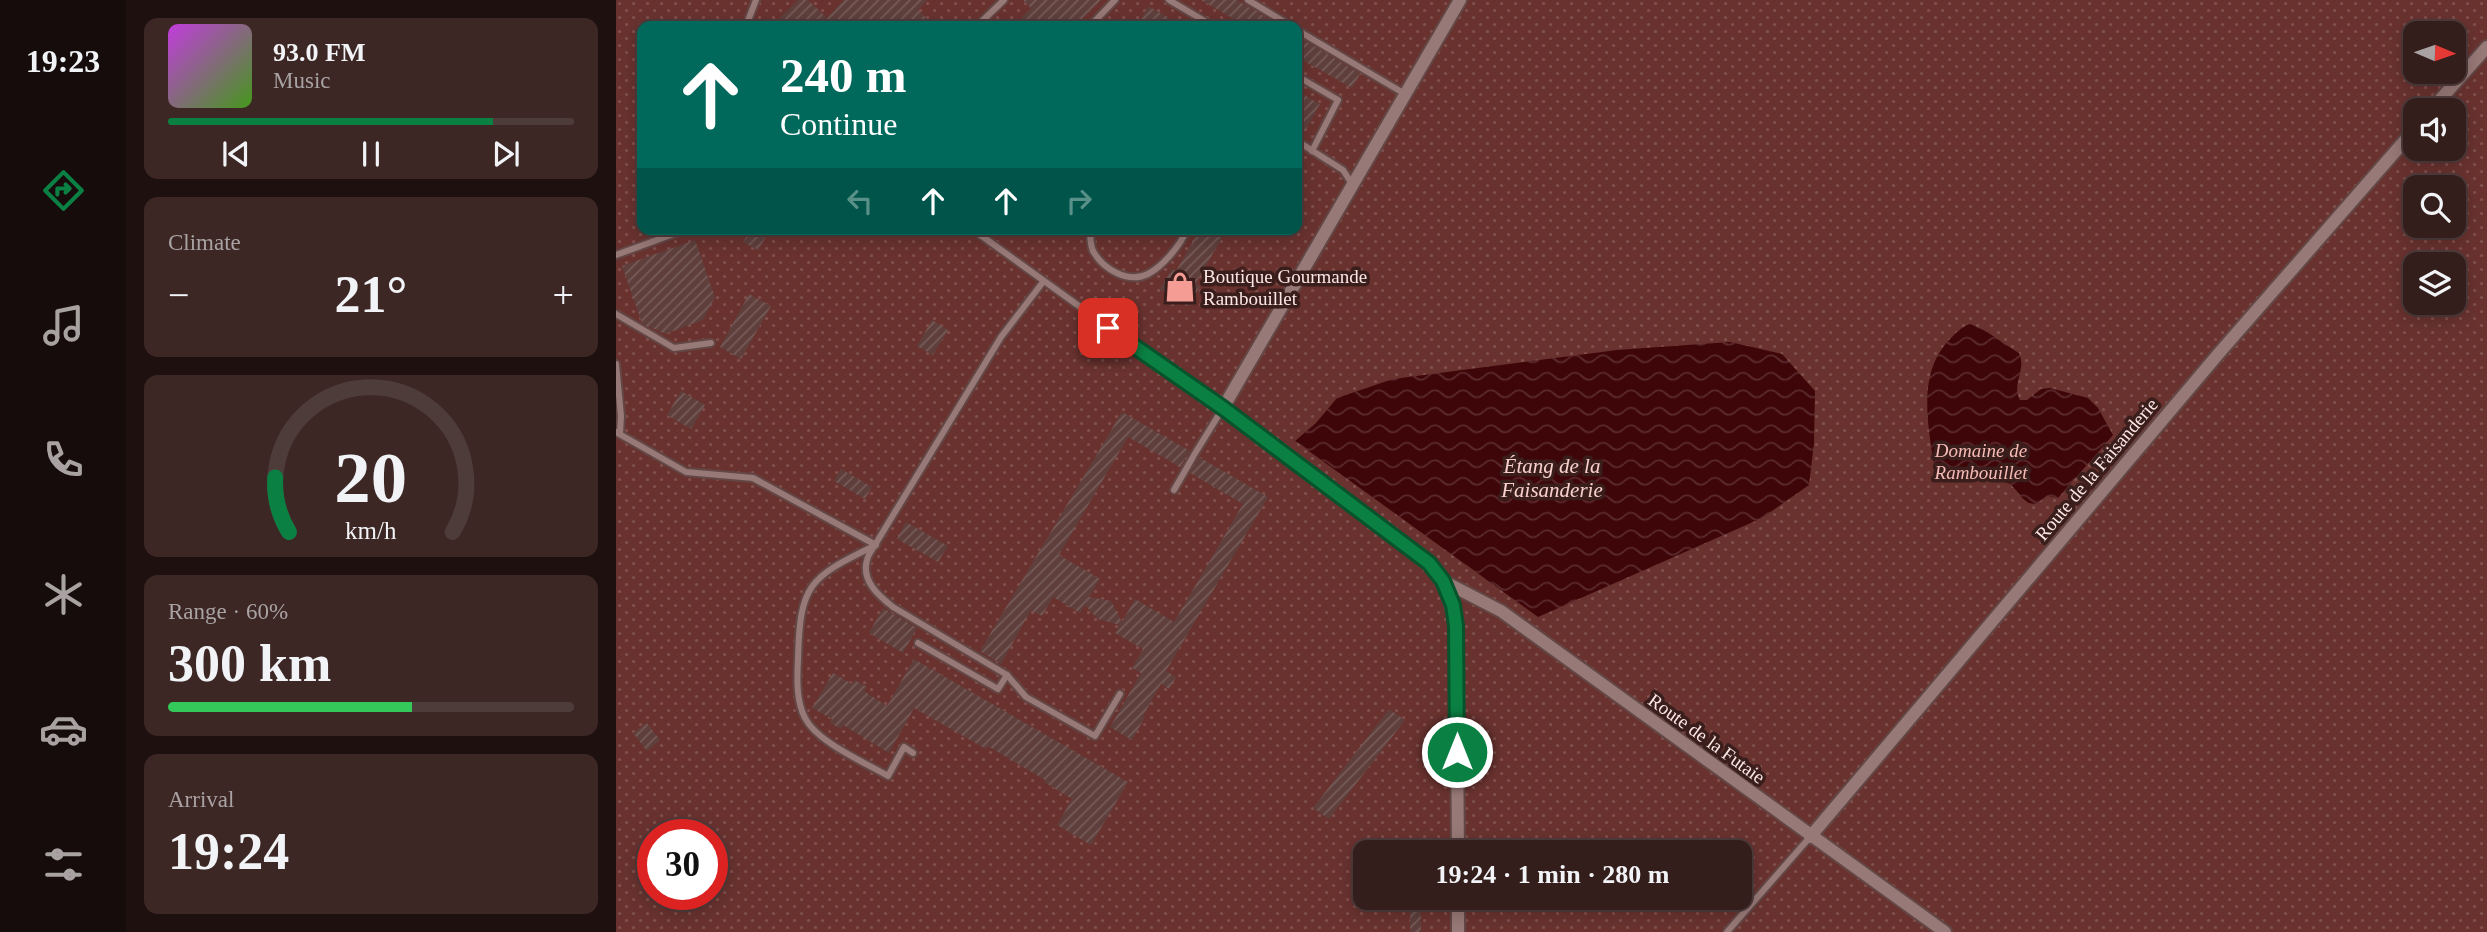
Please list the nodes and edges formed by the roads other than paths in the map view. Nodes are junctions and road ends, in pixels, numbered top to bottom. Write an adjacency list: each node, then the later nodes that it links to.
1 (756, 0): 7 (lane)
2 (1004, 0): 8 (lane)
3 (1115, 0): 9 (lane)
4 (1169, 0): 10 (lane)
5 (1248, 0): 11 (lane)
6 (1460, 0): 15 (street)
7 (748, 21)
8 (982, 21)
9 (1095, 21)
10 (1205, 21)
11 (1283, 21)
12 (1302, 33): 15 (lane)
13 (2487, 47): 16 (street)
14 (1302, 79): 19 (lane)
15 (1405, 94): 20 (street)
16 (2442, 98)
17 (2403, 143): 40 (street, Route de la Faisanderie)
18 (1302, 144): 19 (lane)
19 (1312, 151): 20 (lane)
20 (1352, 184): 31 (street)
21 (671, 235): 25 (lane)
22 (980, 235): 26 (lane)
23 (1091, 235): 24 (lane)
24 (1183, 235)
25 (616, 255)
26 (1043, 282): 30 (lane); 34 (lane)
27 (616, 314): 28 (lane)
28 (711, 343)
29 (616, 364): 32 (lane)
30 (1172, 373): 31 (street)
31 (1223, 408): 33 (lane); 35 (street)
32 (618, 432): 34 (lane)
33 (1174, 489)
34 (876, 545): 37 (lane); 39 (lane)
35 (1443, 581): 40 (street, Route de la Futaie); 41 (street)
36 (918, 643): 37 (lane)
37 (1007, 675): 38 (lane)
38 (1120, 694)
39 (913, 752)
40 (1810, 837): 43 (street, Route de la Futaie); 45 (lane)
41 (1458, 840)
42 (1458, 910): 44 (street)
43 (1929, 927): 46 (street, Route de la Futaie)
44 (1458, 932)
45 (1727, 932)
46 (1944, 932)

